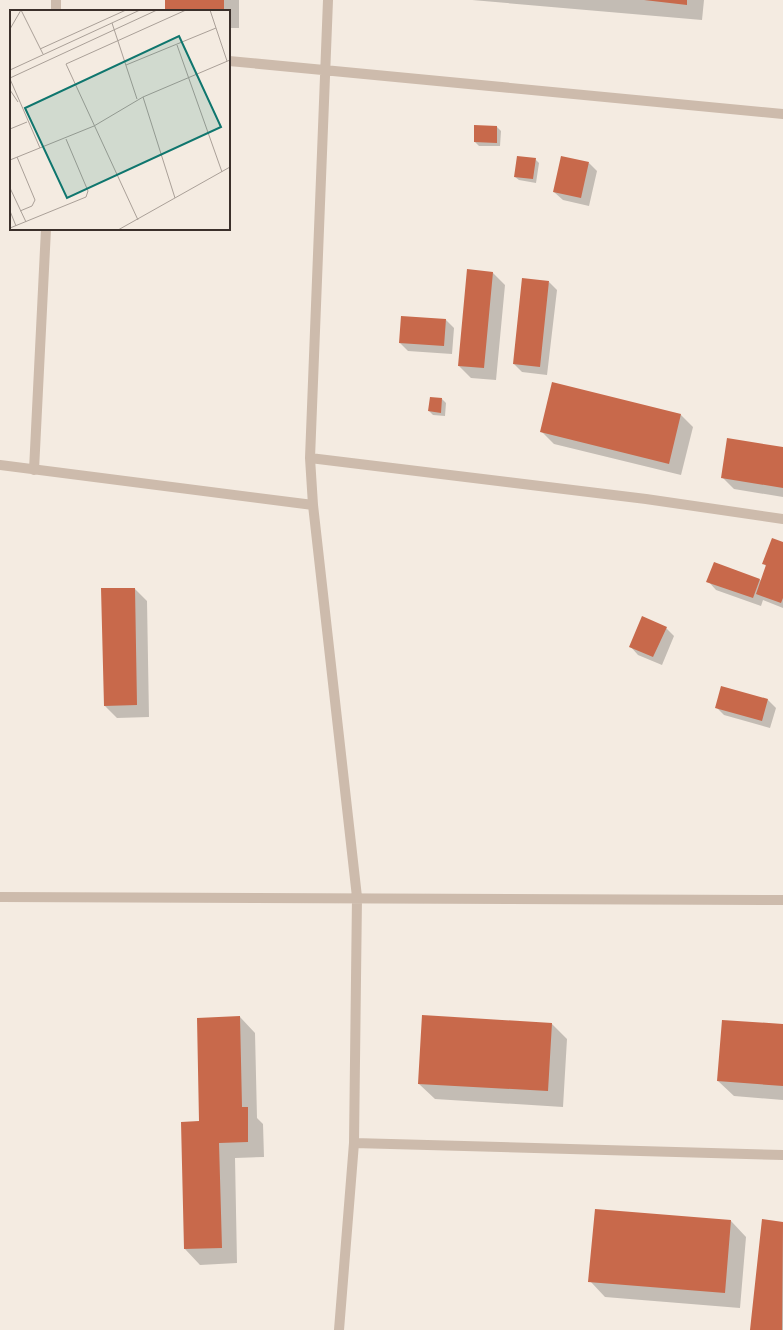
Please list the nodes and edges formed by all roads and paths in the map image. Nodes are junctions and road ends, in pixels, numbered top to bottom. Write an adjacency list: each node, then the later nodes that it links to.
1 (328, 0): 3 (lane)
2 (230, 61): 3 (lane)
3 (325, 71): 4 (lane); 6 (lane)
4 (783, 114)
5 (46, 230): 8 (lane)
6 (310, 458): 9 (lane); 10 (lane)
7 (0, 465): 8 (lane)
8 (34, 470): 9 (lane)
9 (313, 505): 12 (lane)
10 (783, 519)
11 (0, 896): 12 (lane)
12 (357, 897): 13 (lane); 14 (lane)
13 (783, 900)
14 (354, 1142): 15 (lane); 16 (lane)
15 (783, 1156)
16 (339, 1330)

